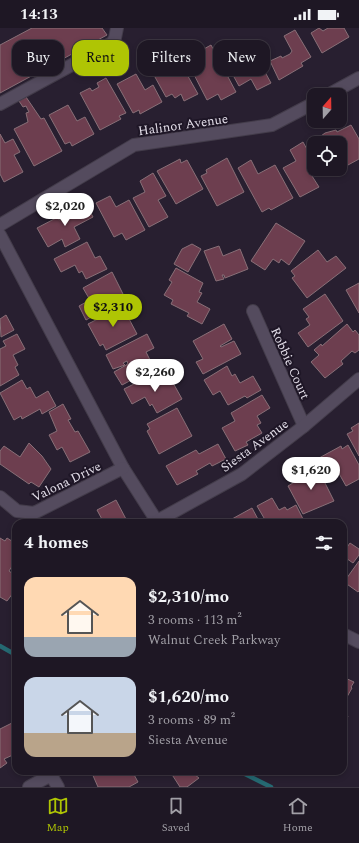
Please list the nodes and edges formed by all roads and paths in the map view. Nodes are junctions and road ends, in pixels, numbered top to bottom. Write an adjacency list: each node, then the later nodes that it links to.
1 (117, 28): 4 (street)
2 (359, 78): 3 (street)
3 (341, 88)
4 (0, 104)
5 (307, 107): 6 (street, Halinor Avenue)
6 (0, 225)
7 (0, 236): 11 (street)
8 (253, 311): 10 (street, Robbie Court)
9 (359, 379): 10 (street, Siesta Avenue)
10 (304, 426): 14 (street, Siesta Avenue)
11 (123, 468): 12 (street, Valona Drive); 13 (street)
12 (0, 497)
13 (156, 519)
14 (163, 519)
15 (347, 636): 16 (street)
16 (359, 642)
17 (29, 787): 18 (street)
18 (58, 787)

